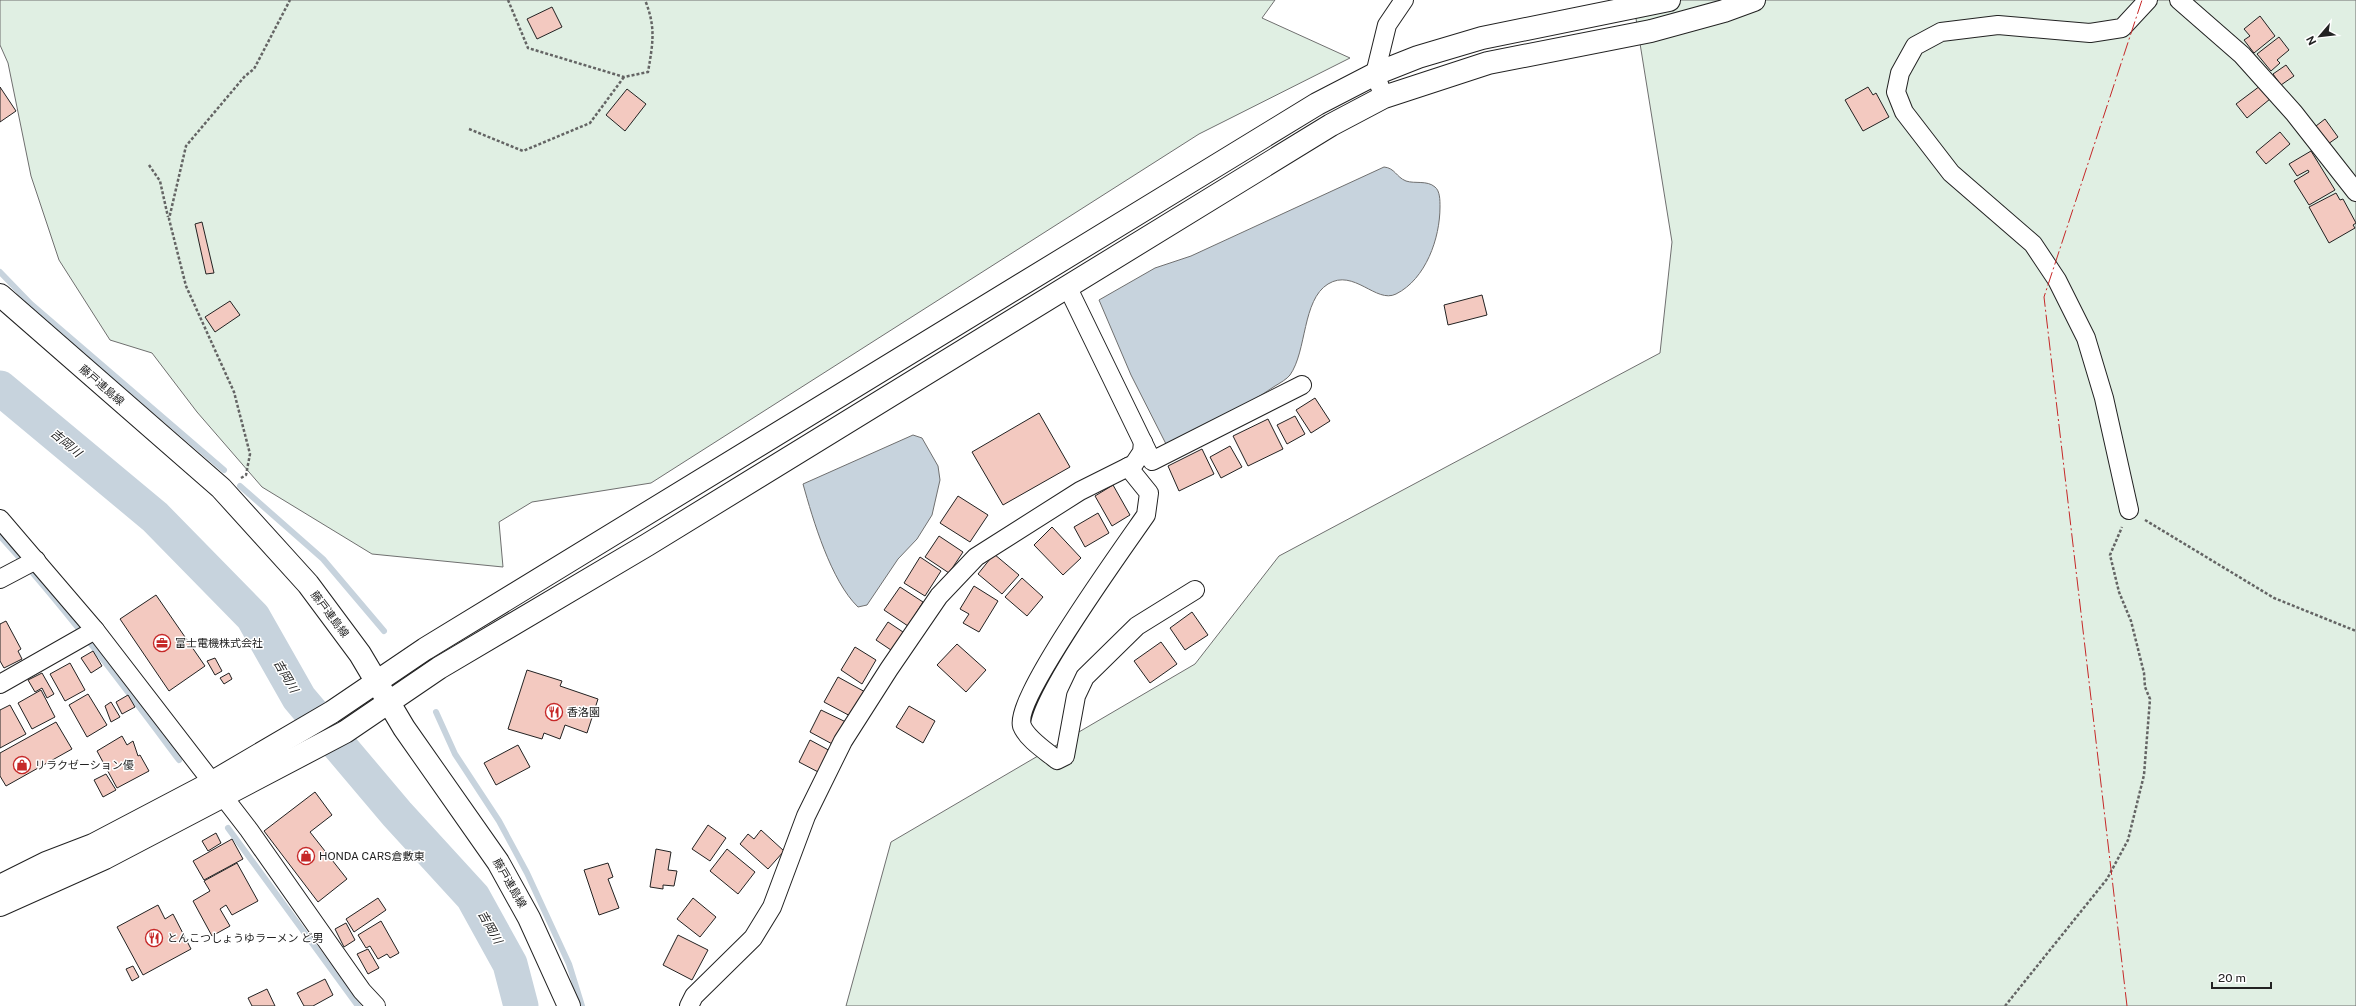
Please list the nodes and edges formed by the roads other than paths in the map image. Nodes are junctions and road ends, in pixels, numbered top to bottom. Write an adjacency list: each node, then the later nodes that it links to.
1 (1404, 0): 6 (street)
2 (1669, 0): 6 (street)
3 (1754, 0): 7 (street)
4 (2148, 0): 14 (street)
5 (2179, 0): 8 (street)
6 (1375, 74): 7 (street); 20 (street)
7 (1384, 97): 9 (street)
8 (2356, 192)
9 (1067, 286): 12 (street); 22 (street)
10 (4, 302): 20 (street, 藤戸連島線)
11 (1302, 385): 12 (street)
12 (1143, 442): 13 (street)
13 (1128, 467): 18 (street); 28 (street)
14 (2129, 510)
15 (0, 519): 16 (street)
16 (29, 564): 17 (street); 19 (street)
17 (0, 579)
18 (1195, 590)
19 (88, 635): 21 (street); 23 (street)
20 (376, 682): 22 (street, 藤戸連島線); 23 (street)
21 (0, 684)
22 (388, 702): 23 (street); 27 (street, 藤戸連島線)
23 (217, 791): 24 (street); 25 (street); 26 (street)
24 (0, 886)
25 (0, 905)
26 (376, 1006)
27 (569, 1006)
28 (689, 1006)

